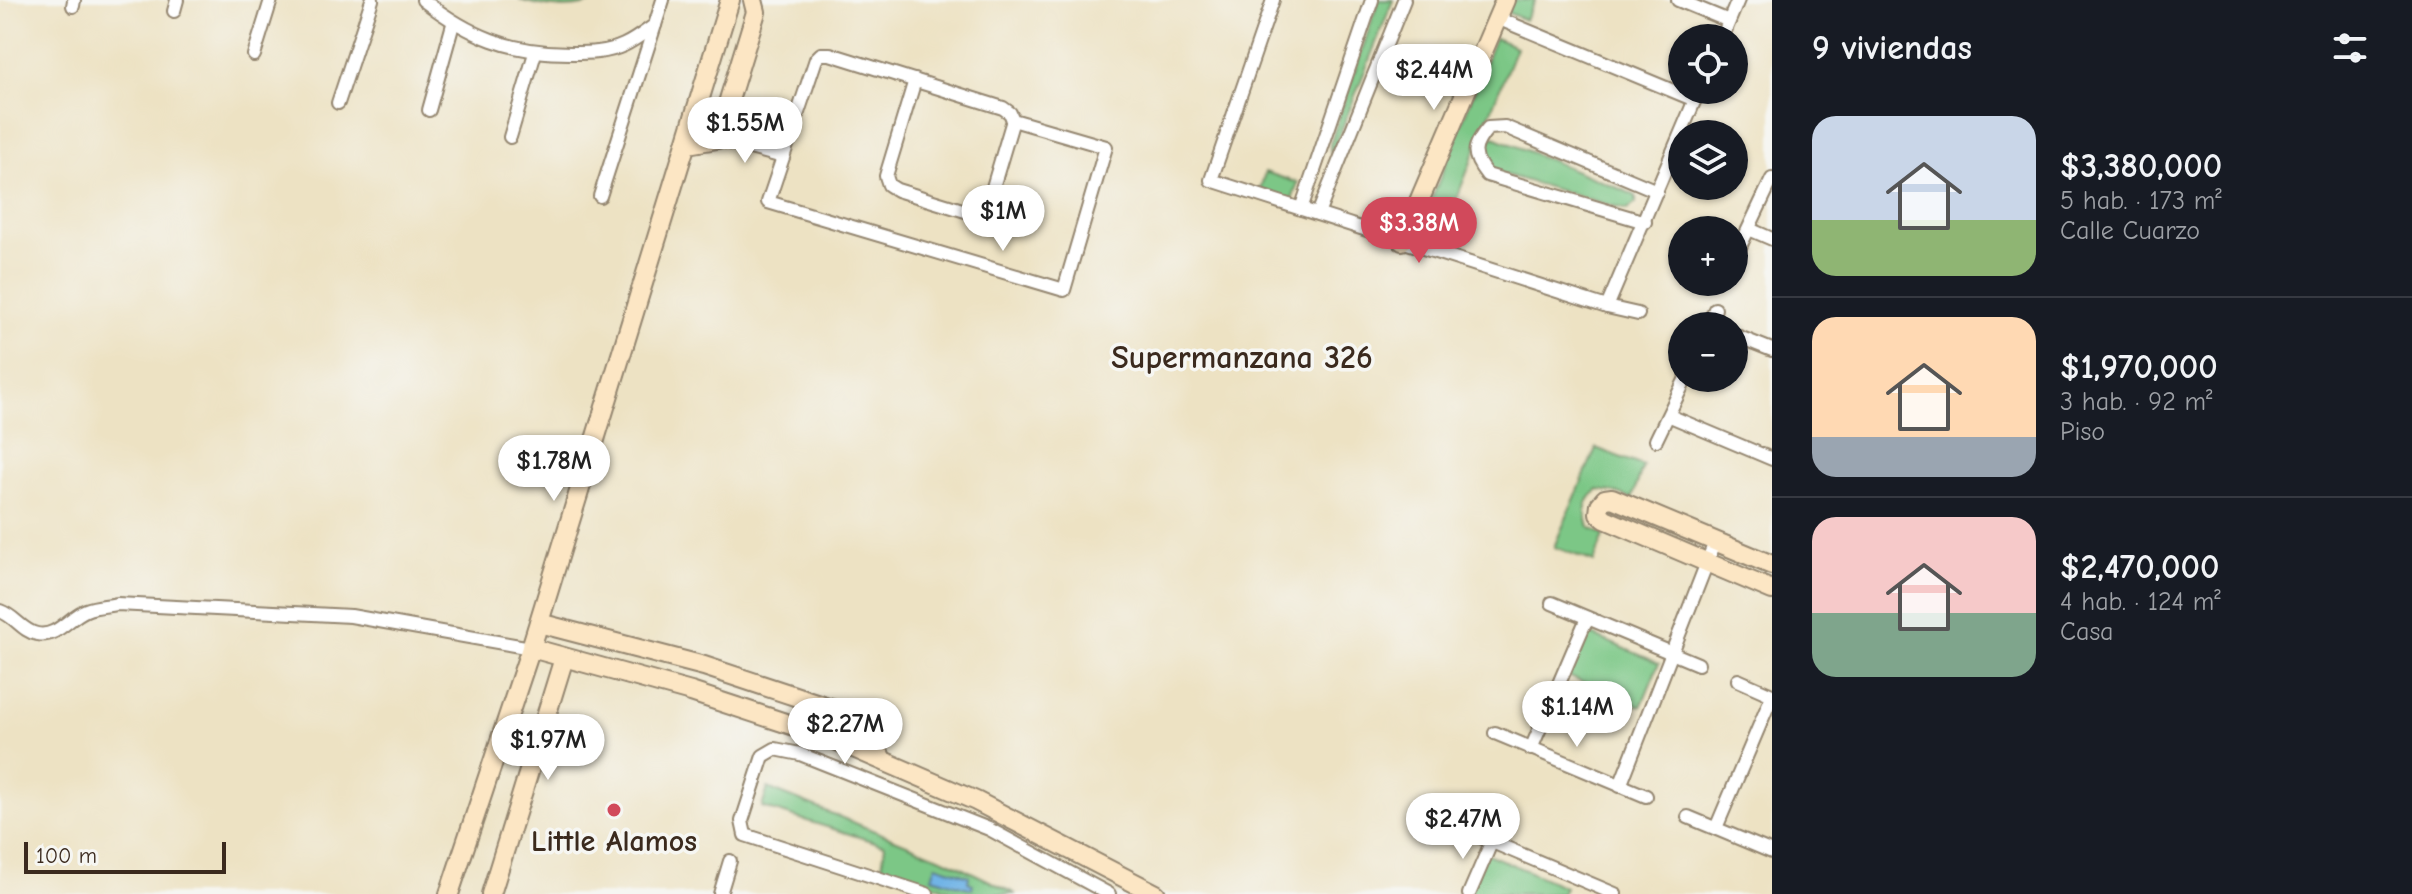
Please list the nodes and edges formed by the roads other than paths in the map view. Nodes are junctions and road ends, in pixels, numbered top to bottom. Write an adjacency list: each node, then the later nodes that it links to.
1 (271, 0): 19 (street)
2 (372, 0): 22 (street)
3 (423, 0): 15 (street)
4 (663, 0): 17 (street)
5 (730, 0): 26 (main road)
6 (753, 0): 25 (main road)
7 (1273, 0): 36 (street)
8 (1372, 0): 36 (street)
9 (1404, 0): 37 (street)
10 (1505, 0): 13 (main road)
11 (1678, 0): 14 (street)
12 (1738, 0): 14 (street)
13 (1497, 18): 21 (street); 41 (main road)
14 (1729, 21): 16 (street)
15 (453, 24): 18 (street); 24 (street)
16 (1728, 24)
17 (655, 25): 18 (street); 35 (street)
18 (535, 53): 28 (street)
19 (254, 55)
20 (915, 80): 27 (street); 27 (street); 29 (street)
21 (1668, 84)
22 (338, 103)
23 (1693, 104): 34 (street)
24 (429, 110)
25 (722, 118): 26 (street); 29 (street); 30 (main road)
26 (694, 119): 31 (main road)
27 (1013, 120): 32 (street)
28 (510, 137)
29 (789, 137): 32 (street)
30 (717, 139): 31 (main road); 32 (street)
31 (687, 144): 59 (main road)
32 (783, 157)
33 (1772, 179): 39 (street)
34 (1657, 191): 38 (street); 38 (street)
35 (600, 196)
36 (1301, 209): 37 (street)
37 (1318, 214): 41 (street)
38 (1645, 222): 42 (street)
39 (1749, 229): 40 (street)
40 (1772, 239)
41 (1402, 241): 42 (street)
42 (1607, 307): 45 (street)
43 (1715, 309): 44 (street)
44 (1714, 312)
45 (1638, 314)
46 (1748, 341): 47 (street)
47 (1772, 350)
48 (1680, 392): 49 (street)
49 (1670, 416): 50 (street); 51 (street)
50 (1656, 440)
51 (1772, 459)
52 (1715, 542): 53 (street); 53 (main road); 54 (main road)
53 (1708, 564): 55 (main road); 61 (street)
54 (1772, 565)
55 (1772, 590)
56 (1552, 603): 58 (street)
57 (0, 611): 60 (street)
58 (1587, 618): 61 (street); 67 (street)
59 (539, 623): 60 (main road); 68 (main road)
60 (531, 648): 62 (main road); 79 (main road)
61 (1673, 654): 63 (street); 69 (street)
62 (564, 658): 68 (main road); 80 (main road)
63 (1698, 664)
64 (1738, 680): 65 (street)
65 (1772, 695): 73 (street)
66 (1495, 733): 67 (street)
67 (1531, 749): 69 (street)
68 (881, 758): 78 (main road)
69 (1620, 786): 70 (street)
70 (1646, 796)
71 (1688, 817): 73 (street)
72 (1445, 822): 74 (street)
73 (1716, 828): 75 (street)
74 (1491, 843): 77 (street); 84 (street)
75 (1772, 852)
76 (730, 861): 81 (street)
77 (1586, 889): 85 (street)
78 (1152, 893)
79 (449, 894)
80 (491, 894)
81 (720, 894)
82 (927, 894): 83 (street)
83 (1109, 894)
84 (1469, 894)
85 (1615, 894)

